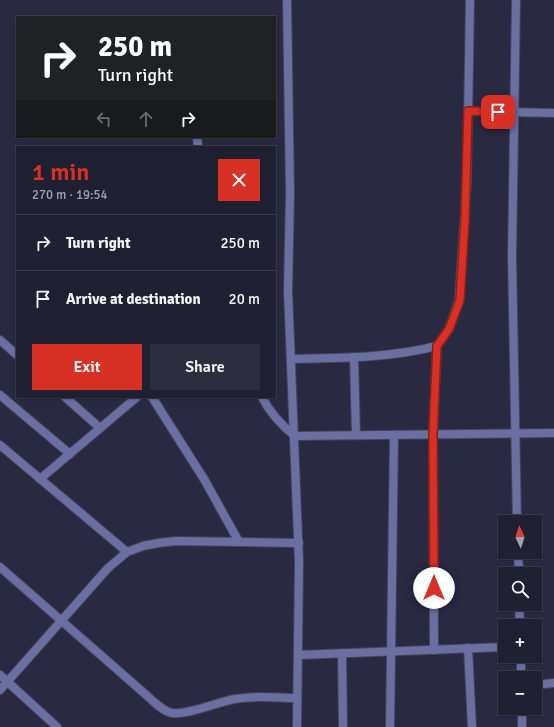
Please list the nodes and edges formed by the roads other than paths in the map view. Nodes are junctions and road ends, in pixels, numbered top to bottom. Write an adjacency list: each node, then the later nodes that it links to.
1 (287, 0): 11 (street)
2 (470, 0): 4 (street)
3 (516, 0): 5 (street)
4 (468, 111): 5 (street); 8 (street)
5 (514, 112): 6 (street); 18 (street)
6 (554, 113)
7 (0, 340): 9 (street)
8 (437, 346): 10 (street); 20 (street)
9 (16, 354)
10 (354, 357): 11 (street); 21 (street)
11 (291, 359): 23 (street)
12 (0, 395): 25 (street)
13 (66, 398): 17 (street)
14 (136, 398): 17 (street)
15 (153, 398): 28 (street)
16 (263, 398): 23 (street)
17 (100, 428): 25 (street)
18 (515, 433): 19 (street); 20 (street); 27 (street)
19 (554, 433)
20 (433, 434): 22 (street); 35 (street)
21 (356, 435): 22 (street); 23 (street)
22 (394, 435): 36 (street)
23 (295, 436): 29 (street)
24 (0, 445): 26 (street)
25 (70, 454): 26 (street)
26 (40, 479): 30 (street)
27 (517, 515)
28 (239, 542): 29 (street); 30 (street)
29 (299, 543): 38 (street)
30 (127, 552): 32 (street)
31 (0, 567): 32 (street)
32 (60, 621): 40 (street); 44 (street)
33 (498, 647): 34 (street)
34 (468, 648): 35 (street); 50 (street)
35 (434, 650): 36 (street)
36 (391, 651): 37 (street); 49 (street)
37 (342, 653): 38 (street); 48 (street)
38 (298, 655): 44 (street)
39 (0, 675): 40 (street)
40 (7, 682): 43 (street); 46 (street)
41 (554, 683): 42 (street)
42 (542, 684)
43 (0, 690)
44 (298, 698): 47 (street)
45 (522, 715): 51 (street)
46 (57, 727)
47 (297, 727)
48 (343, 727)
49 (390, 727)
50 (472, 727)
51 (522, 727)

